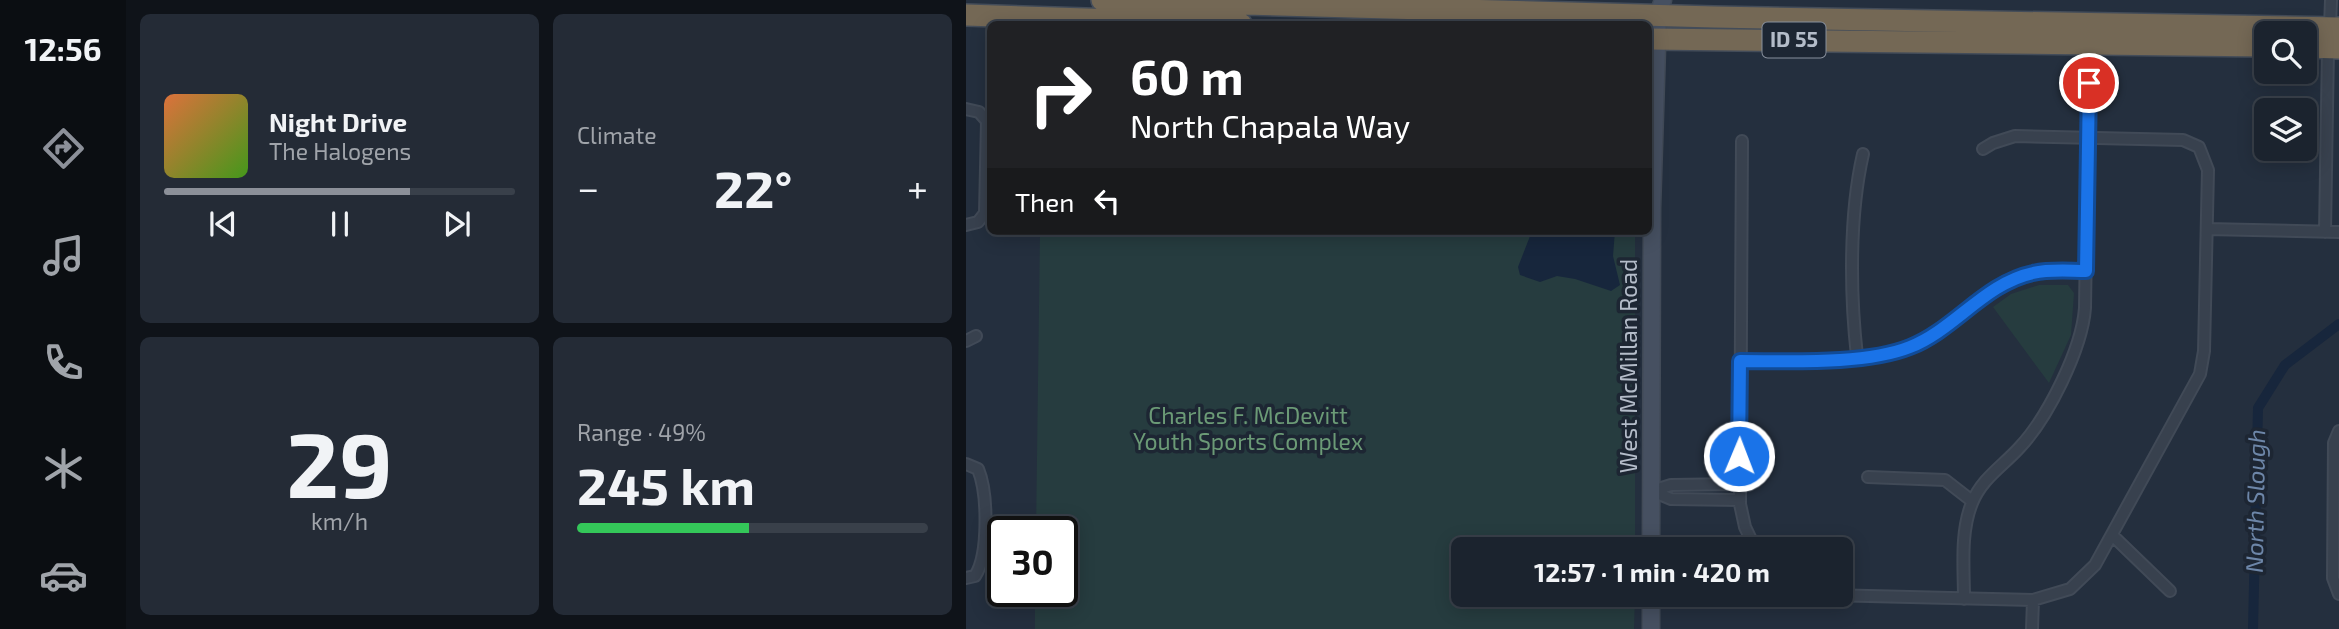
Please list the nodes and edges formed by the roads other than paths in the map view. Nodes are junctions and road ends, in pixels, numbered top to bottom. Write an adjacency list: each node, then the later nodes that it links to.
1 (1007, 0): 4 (highway)
2 (1102, 0): 5 (highway, ID 55)
3 (2331, 0): 9 (street)
4 (966, 5)
5 (1657, 5): 9 (highway, ID 55); 10 (main road, West McMillan Road)
6 (966, 15): 7 (highway)
7 (1149, 21)
8 (2317, 34): 9 (highway)
9 (2335, 38): 12 (highway); 22 (street)
10 (1653, 39): 11 (highway, ID 55); 19 (main road, West McMillan Road)
11 (2089, 43): 13 (highway, ID 55); 15 (street)
12 (2317, 43)
13 (2254, 46)
14 (966, 109): 20 (street)
15 (2089, 138): 17 (street); 21 (street); 25 (street)
16 (1742, 141): 27 (street)
17 (1983, 149)
18 (1863, 154): 26 (street)
19 (1652, 208)
20 (966, 225)
21 (2207, 229): 22 (street); 35 (street)
22 (2325, 232): 23 (street)
23 (2339, 232)
24 (1652, 235): 32 (main road, West McMillan Road)
25 (2086, 271): 26 (street); 34 (street)
26 (1857, 356): 27 (street)
27 (1740, 361): 31 (street)
28 (2339, 431): 40 (street)
29 (966, 464): 38 (street)
30 (1868, 477): 34 (street)
31 (1739, 484): 32 (street); 33 (street)
32 (1651, 491): 33 (street); 36 (main road, West McMillan Road)
33 (1740, 500): 37 (street)
34 (1972, 501): 42 (street)
35 (2112, 535): 39 (street); 43 (street)
36 (1651, 537)
37 (1750, 537)
38 (970, 577)
39 (2170, 591)
40 (2339, 594)
41 (1853, 596): 42 (street)
42 (1964, 598): 43 (street)
43 (2033, 600): 46 (street)
44 (1651, 607): 45 (main road)
45 (1651, 629)
46 (2032, 629)

